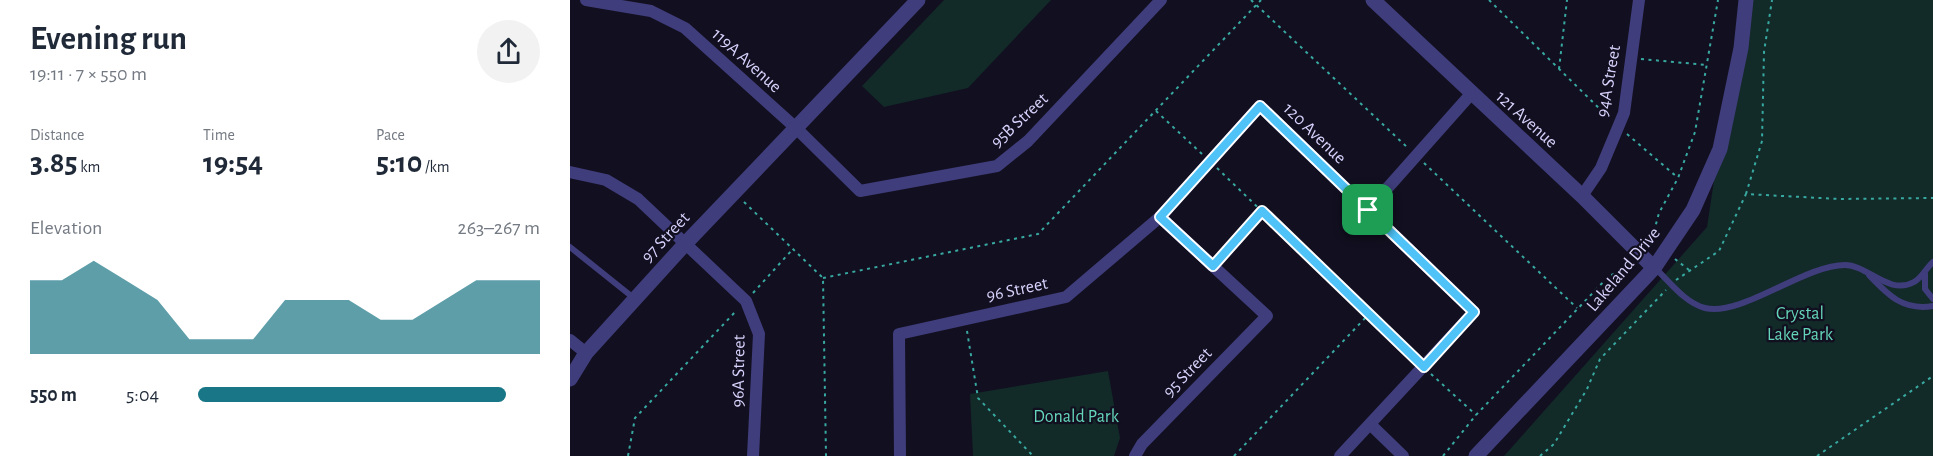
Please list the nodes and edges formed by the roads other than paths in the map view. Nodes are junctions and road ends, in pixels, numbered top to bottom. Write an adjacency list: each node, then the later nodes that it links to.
1 (586, 0): 9 (street, 119A Avenue)
2 (918, 0): 9 (street, 97 Street)
3 (1161, 0): 11 (street, 95B Street)
4 (1372, 0): 7 (street, 121 Avenue)
5 (1639, 0): 12 (street, 94A Street)
6 (1746, 0): 18 (street, Lakeland Drive)
7 (1471, 94): 12 (street, 121 Avenue); 13 (street)
8 (1260, 106): 13 (street, 120 Avenue); 14 (street, 96 Street)
9 (796, 128): 11 (street, 119A Avenue); 15 (street, 97 Street)
10 (570, 172): 15 (street, 96A Street)
11 (860, 191)
12 (1582, 196): 18 (street, 121 Avenue)
13 (1368, 210): 27 (street, 120 Avenue)
14 (1160, 217): 29 (street, 96 Street); 30 (street, 95 Street)
15 (684, 244): 21 (street, 97 Street); 28 (street, 96A Street)
16 (570, 247): 21 (lane)
17 (1933, 262): 20 (lane)
18 (1654, 267): 19 (lane); 33 (street, Lakeland Drive)
19 (1864, 270): 20 (lane); 23 (lane)
20 (1926, 270): 22 (lane)
21 (635, 298): 25 (street, 97 Street)
22 (1933, 299)
23 (1933, 306)
24 (570, 340): 25 (street)
25 (586, 353): 26 (street, 97 Street)
26 (570, 379)
27 (1371, 425): 31 (street); 32 (street)
28 (753, 456)
29 (900, 456)
30 (1135, 456)
31 (1340, 456)
32 (1403, 456)
33 (1476, 456)

